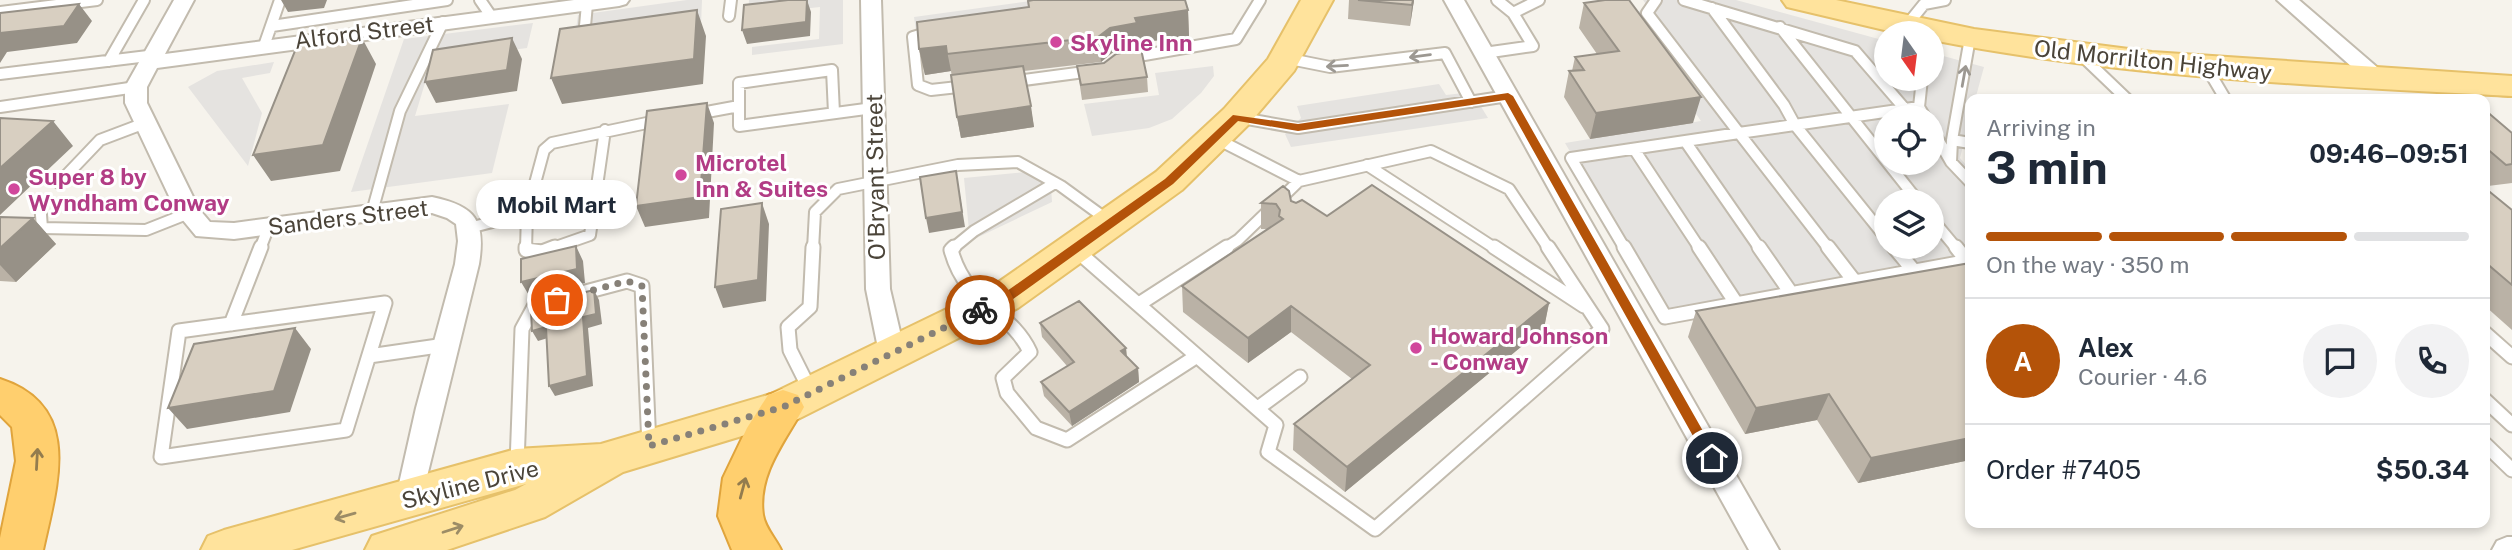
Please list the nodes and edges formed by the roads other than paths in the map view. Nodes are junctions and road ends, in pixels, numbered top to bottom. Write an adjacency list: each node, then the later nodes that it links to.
1 (97, 0): 22 (lane)
2 (144, 0): 38 (lane)
3 (184, 0): 37 (street)
4 (280, 0): 32 (lane)
5 (447, 0): 32 (lane)
6 (618, 0): 19 (street, Alford Street)
7 (731, 0): 24 (lane)
8 (871, 0): 55 (street, O'Bryant Street)
9 (1261, 0): 39 (lane)
10 (1317, 0): 36 (main road, Skyline Drive)
11 (1454, 0): 34 (street)
12 (1497, 0): 23 (lane)
13 (1539, 0): 23 (lane)
14 (1656, 0): 65 (lane)
15 (1684, 0): 21 (lane)
16 (1798, 0): 25 (main road, Old Morrilton Highway)
17 (1945, 0): 26 (lane)
18 (2287, 0): 43 (street)
19 (587, 4): 20 (street, Alford Street); 28 (lane)
20 (485, 8): 27 (street, Alford Street)
21 (1712, 8): 29 (lane); 62 (lane)
22 (0, 12)
23 (1513, 13): 34 (lane)
24 (729, 16)
25 (1886, 21)
26 (1921, 21)
27 (443, 22): 32 (street, Alford Street); 80 (lane)
28 (584, 26)
29 (1780, 27): 52 (lane); 59 (lane)
30 (950, 29): 45 (lane)
31 (1944, 33): 33 (main road, Old Morrilton Highway)
32 (268, 36): 37 (street, Alford Street)
33 (1970, 38): 35 (main road, Old Morrilton Highway); 66 (lane, one-way to 33)
34 (1484, 53): 50 (street)
35 (2081, 55): 40 (main road, Old Morrilton Highway); 48 (lane)
36 (1285, 58): 51 (lane, one-way to 36); 63 (main road, Skyline Drive)
37 (154, 59): 38 (lane); 47 (street)
38 (108, 61): 42 (lane)
39 (1114, 61)
40 (2207, 68): 43 (main road, Old Morrilton Highway); 49 (lane)
41 (1104, 70): 44 (lane)
42 (0, 74)
43 (2378, 79): 46 (main road, Old Morrilton Highway)
44 (998, 83)
45 (984, 84)
46 (2512, 86)
47 (136, 87): 54 (lane); 61 (street)
48 (2122, 94)
49 (2222, 94)
50 (1508, 96): 51 (lane); 123 (street)
51 (1471, 102): 63 (lane)
52 (1902, 105)
53 (739, 106): 56 (lane); 56 (lane); 58 (lane)
54 (0, 107)
55 (873, 108): 56 (lane); 74 (street, O'Bryant Street)
56 (834, 113)
57 (1874, 113): 59 (lane)
58 (685, 116)
59 (1849, 117): 62 (lane); 77 (lane)
60 (672, 118): 64 (lane)
61 (145, 123): 75 (lane); 81 (street)
62 (1795, 125): 65 (lane); 83 (lane)
63 (1225, 128): 78 (lane); 84 (main road, Skyline Drive)
64 (606, 130): 82 (lane); 82 (lane)
65 (1739, 133): 67 (lane); 95 (lane)
66 (1952, 140): 68 (lane); 71 (lane)
67 (1685, 141): 69 (lane); 96 (lane)
68 (1965, 141)
69 (1634, 149): 97 (lane); 97 (lane)
70 (1944, 150): 71 (lane)
71 (1951, 162): 73 (lane)
72 (1367, 165): 78 (lane); 100 (lane); 100 (lane)
73 (1965, 177)
74 (875, 180): 76 (lane); 104 (street, O'Bryant Street); 110 (lane)
75 (59, 183)
76 (1055, 183): 84 (lane); 99 (lane)
77 (1908, 189)
78 (1295, 190): 89 (lane)
79 (40, 202): 81 (lane)
80 (372, 212): 85 (street, Sanders Street); 86 (street, Sanders Street)
81 (189, 213): 85 (street, Sanders Street)
82 (527, 213): 86 (lane)
83 (1874, 222)
84 (1112, 223): 90 (main road, Skyline Drive)
85 (269, 226): 101 (lane)
86 (469, 228): 103 (street)
87 (1944, 233): 91 (lane)
88 (1261, 238): 89 (lane)
89 (1238, 240): 98 (lane)
90 (1076, 249): 98 (lane); 99 (main road, Skyline Drive)
91 (1965, 258)
92 (1904, 259): 94 (lane)
93 (1965, 262): 94 (lane)
94 (1914, 271): 95 (lane)
95 (1855, 282): 96 (lane)
96 (1791, 293): 97 (lane)
97 (1736, 303)
98 (1139, 304): 106 (lane)
99 (986, 307): 104 (main road, Skyline Drive); 106 (lane)
100 (1589, 309): 112 (lane)
101 (231, 324): 105 (lane); 105 (lane)
102 (2490, 336): 107 (lane)
103 (445, 345): 105 (lane); 118 (street)
104 (892, 353): 110 (main road, Skyline Drive)
105 (369, 356)
106 (1198, 356): 112 (lane)
107 (2512, 356)
108 (1300, 377): 112 (lane)
109 (0, 395): 119 (highway, one-way to 109)
110 (797, 400): 115 (main road, Skyline Drive); 122 (highway, one-way to 110)
111 (2490, 405): 113 (lane)
112 (1258, 408)
113 (2512, 425)
114 (2490, 449): 117 (lane)
115 (629, 453): 116 (main road, Skyline Drive); 116 (lane); 121 (main road, Skyline Drive, one-way to 115)
116 (516, 467): 118 (main road, Skyline Drive)
117 (2512, 470)
118 (411, 497): 120 (main road, Skyline Drive, one-way to 120)
119 (32, 539)
120 (224, 550)
121 (388, 550)
122 (758, 550)
123 (1764, 550)

